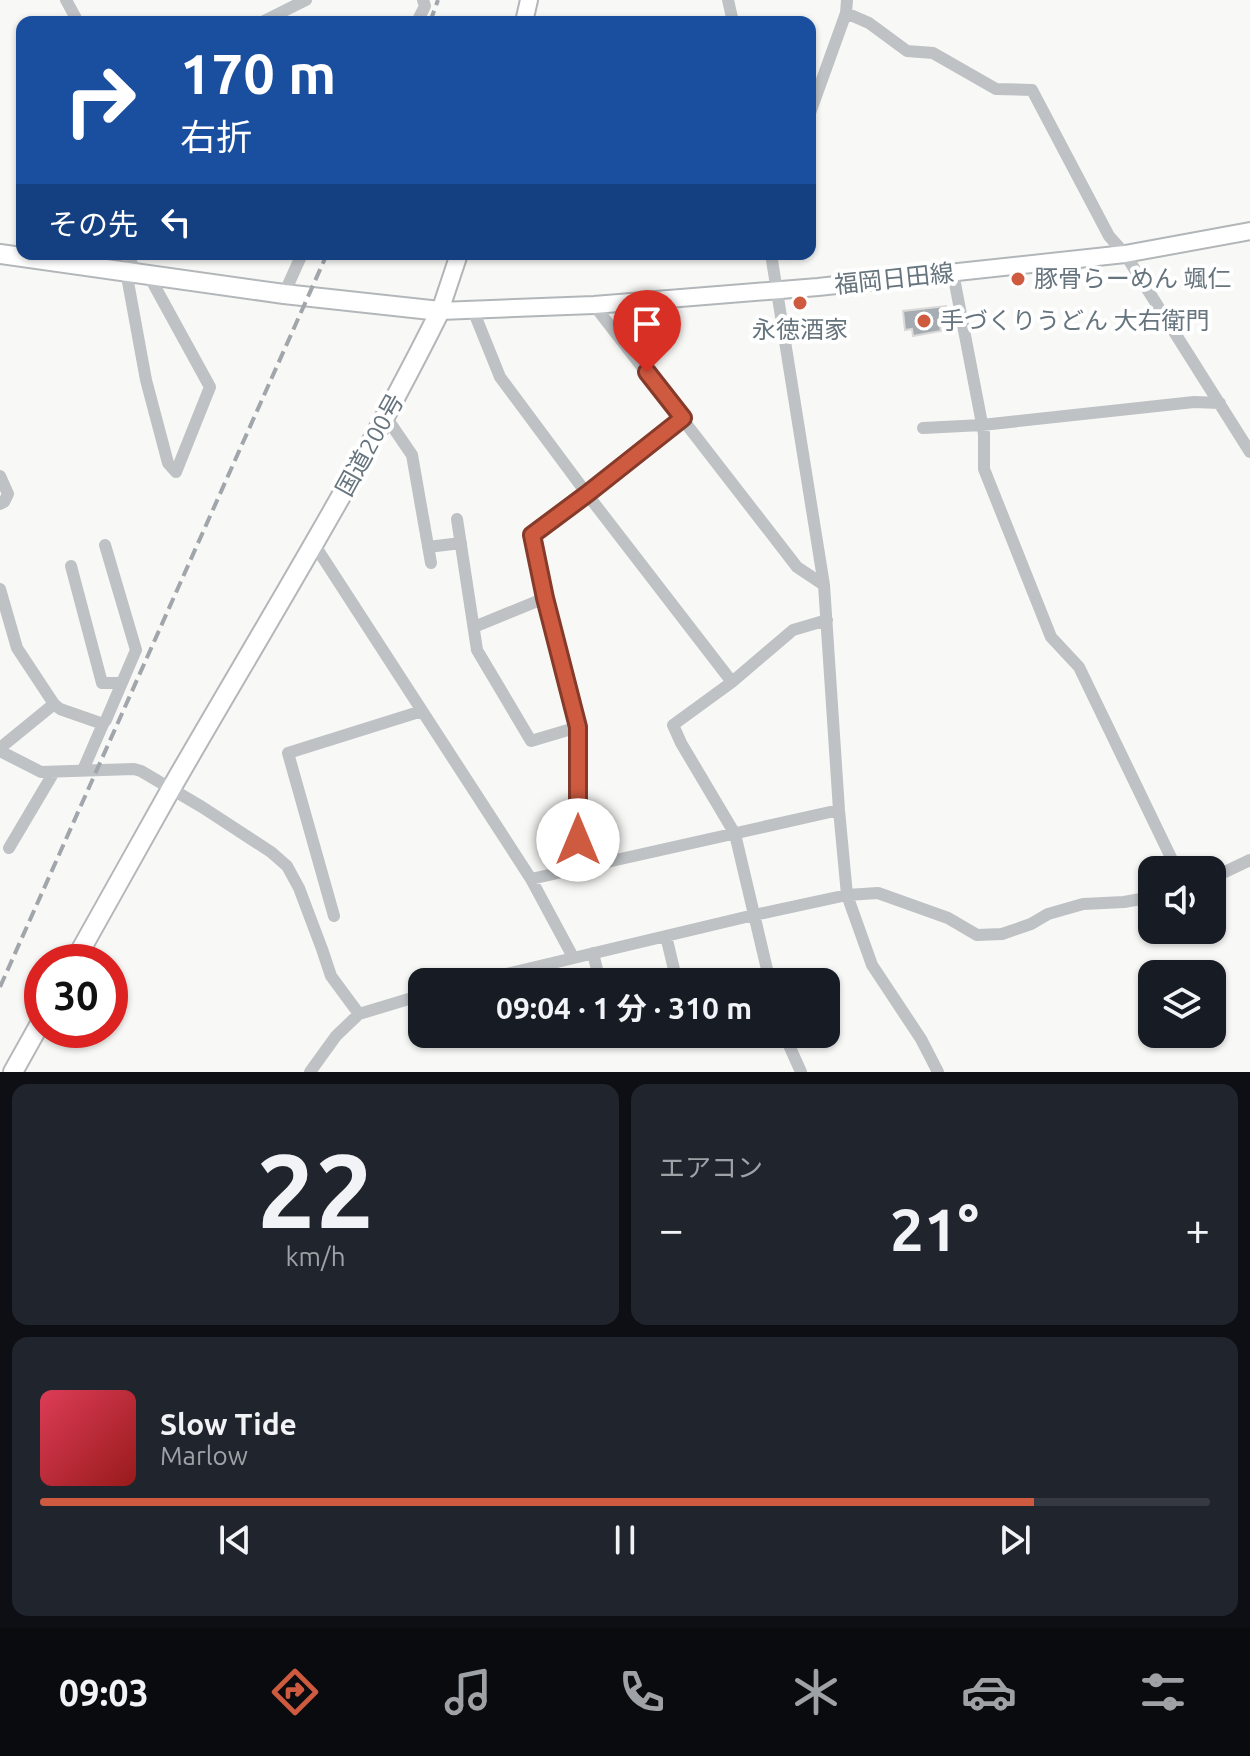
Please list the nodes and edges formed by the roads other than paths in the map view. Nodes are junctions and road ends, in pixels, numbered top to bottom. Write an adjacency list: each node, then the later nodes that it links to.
1 (306, 0): 3 (street)
2 (847, 7): 4 (street); 6 (street)
3 (274, 16)
4 (816, 96)
5 (1250, 231): 6 (main road, 福岡日田線)
6 (1125, 254): 12 (main road, 福岡日田線); 18 (street)
7 (57, 260): 11 (highway)
8 (299, 260): 14 (street)
9 (457, 260): 17 (main road)
10 (772, 260): 13 (street)
11 (134, 268): 11 (street); 14 (highway)
12 (953, 273): 13 (main road, 福岡日田線); 21 (street)
13 (775, 289): 15 (main road, 福岡日田線); 34 (street)
14 (284, 294): 17 (highway)
15 (594, 305): 16 (main road, 福岡日田線); 20 (street)
16 (473, 310): 17 (main road, 福岡日田線); 25 (street)
17 (440, 311): 19 (highway, 国道200号)
18 (1220, 403): 21 (street); 23 (street)
19 (386, 417): 29 (highway, 国道200号); 31 (street)
20 (683, 418): 25 (street); 34 (street)
21 (982, 425): 22 (street); 52 (street)
22 (923, 428)
23 (1250, 452)
24 (0, 476): 26 (street)
25 (587, 494): 36 (street); 39 (street)
26 (0, 504)
27 (457, 519): 28 (street)
28 (461, 543): 31 (street); 38 (street)
29 (314, 544): 42 (street); 48 (highway, 国道200号)
30 (105, 545): 40 (street)
31 (428, 547): 32 (street)
32 (431, 563)
33 (71, 566): 40 (street)
34 (824, 585): 37 (street)
35 (0, 589): 41 (street)
36 (545, 598): 38 (street); 44 (street)
37 (827, 620): 39 (street); 49 (street)
38 (474, 627): 44 (street)
39 (732, 682): 50 (street)
40 (122, 683): 43 (street)
41 (54, 704): 43 (street); 45 (street)
42 (422, 711): 56 (street); 60 (street)
43 (103, 724): 46 (street)
44 (578, 727): 54 (street)
45 (0, 750): 47 (street)
46 (83, 770): 47 (street); 48 (street)
47 (54, 772): 51 (street)
48 (171, 788): 62 (highway, 国道200号); 70 (street)
49 (839, 810): 50 (street); 57 (street)
50 (735, 834): 54 (street); 59 (street)
51 (9, 848)
52 (1170, 856)
53 (1250, 860): 55 (street)
54 (578, 869): 56 (street)
55 (1226, 871)
56 (531, 879): 64 (street)
57 (847, 895): 58 (street); 59 (street); 76 (street)
58 (1138, 900)
59 (754, 915): 61 (street); 68 (street)
60 (334, 916)
61 (666, 936): 63 (street); 67 (street)
62 (84, 944)
63 (593, 953): 64 (street); 66 (street)
64 (573, 957): 65 (street)
65 (529, 968)
66 (597, 968)
67 (674, 968)
68 (767, 968)
69 (408, 999): 70 (street)
70 (359, 1014): 74 (street)
71 (26, 1048): 73 (highway)
72 (790, 1048): 75 (street)
73 (13, 1072)
74 (310, 1072)
75 (801, 1072)
76 (938, 1072)

